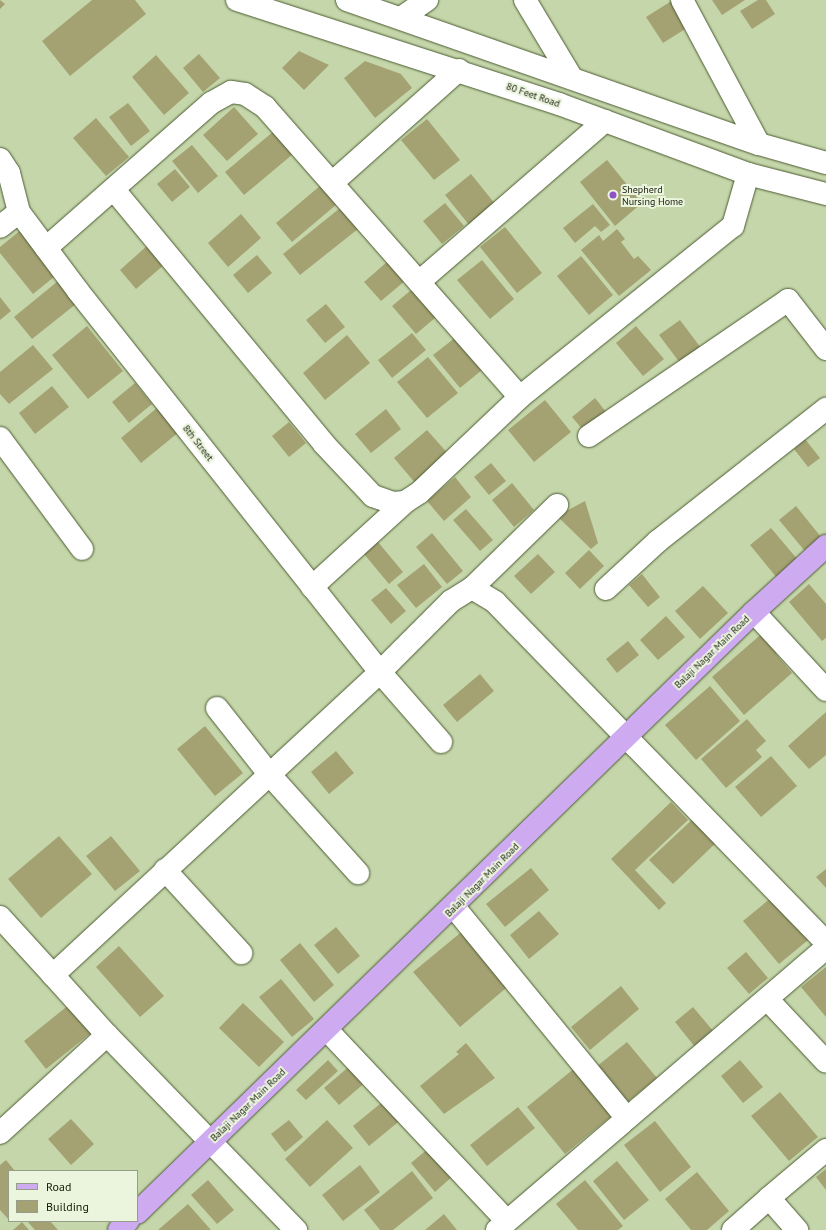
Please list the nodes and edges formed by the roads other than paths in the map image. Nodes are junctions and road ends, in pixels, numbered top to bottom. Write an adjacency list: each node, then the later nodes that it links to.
1 (237, 0): 7 (street, 80 Feet Road)
2 (349, 0): 6 (street)
3 (427, 0): 6 (street)
4 (525, 0): 8 (street)
5 (682, 0): 10 (street)
6 (401, 18): 8 (street)
7 (459, 70): 9 (street, 80 Feet Road); 14 (street)
8 (570, 75): 10 (street)
9 (605, 121): 13 (street, 80 Feet Road); 20 (street)
10 (759, 144): 12 (street)
11 (0, 159): 17 (street)
12 (826, 163)
13 (748, 174): 16 (street, 80 Feet Road); 22 (street)
14 (332, 183): 15 (street); 20 (street)
15 (115, 191): 19 (street); 26 (street)
16 (826, 194)
17 (19, 212): 18 (street); 19 (street, 8th Street)
18 (0, 227)
19 (46, 248): 30 (street, 8th Street)
20 (419, 282): 22 (street)
21 (826, 349): 24 (street)
22 (520, 397): 26 (street)
23 (826, 409): 32 (street)
24 (589, 436)
25 (0, 438): 29 (street)
26 (405, 502): 30 (street)
27 (556, 505): 31 (street)
28 (826, 546): 33 (main road, Balaji Nagar Main Road)
29 (82, 549)
30 (312, 587): 34 (street, 8th Street)
31 (472, 588): 34 (street); 37 (street)
32 (606, 589)
33 (754, 612): 35 (street); 37 (main road, Balaji Nagar Main Road)
34 (380, 672): 38 (street, 8th Street); 39 (street)
35 (826, 690)
36 (217, 708): 39 (street)
37 (625, 736): 42 (main road, Balaji Nagar Main Road); 44 (street)
38 (442, 742)
39 (270, 775): 40 (street); 41 (street)
40 (166, 870): 46 (street); 47 (street)
41 (358, 873)
42 (454, 907): 49 (main road, Balaji Nagar Main Road); 52 (street)
43 (0, 918): 47 (street)
44 (826, 942)
45 (826, 948): 48 (street)
46 (241, 953)
47 (53, 975): 50 (street)
48 (769, 1001): 51 (street); 52 (street)
49 (327, 1030): 54 (main road, Balaji Nagar Main Road); 59 (street)
50 (107, 1035): 53 (street); 54 (street)
51 (826, 1062)
52 (627, 1118): 59 (street)
53 (0, 1133)
54 (211, 1140): 57 (main road, Balaji Nagar Main Road); 61 (street)
55 (826, 1150): 56 (street)
56 (769, 1198): 62 (street); 63 (street)
57 (138, 1212)
58 (127, 1222): 60 (main road)
59 (502, 1225)
60 (119, 1230)
61 (296, 1230)
62 (733, 1230)
63 (797, 1230)

